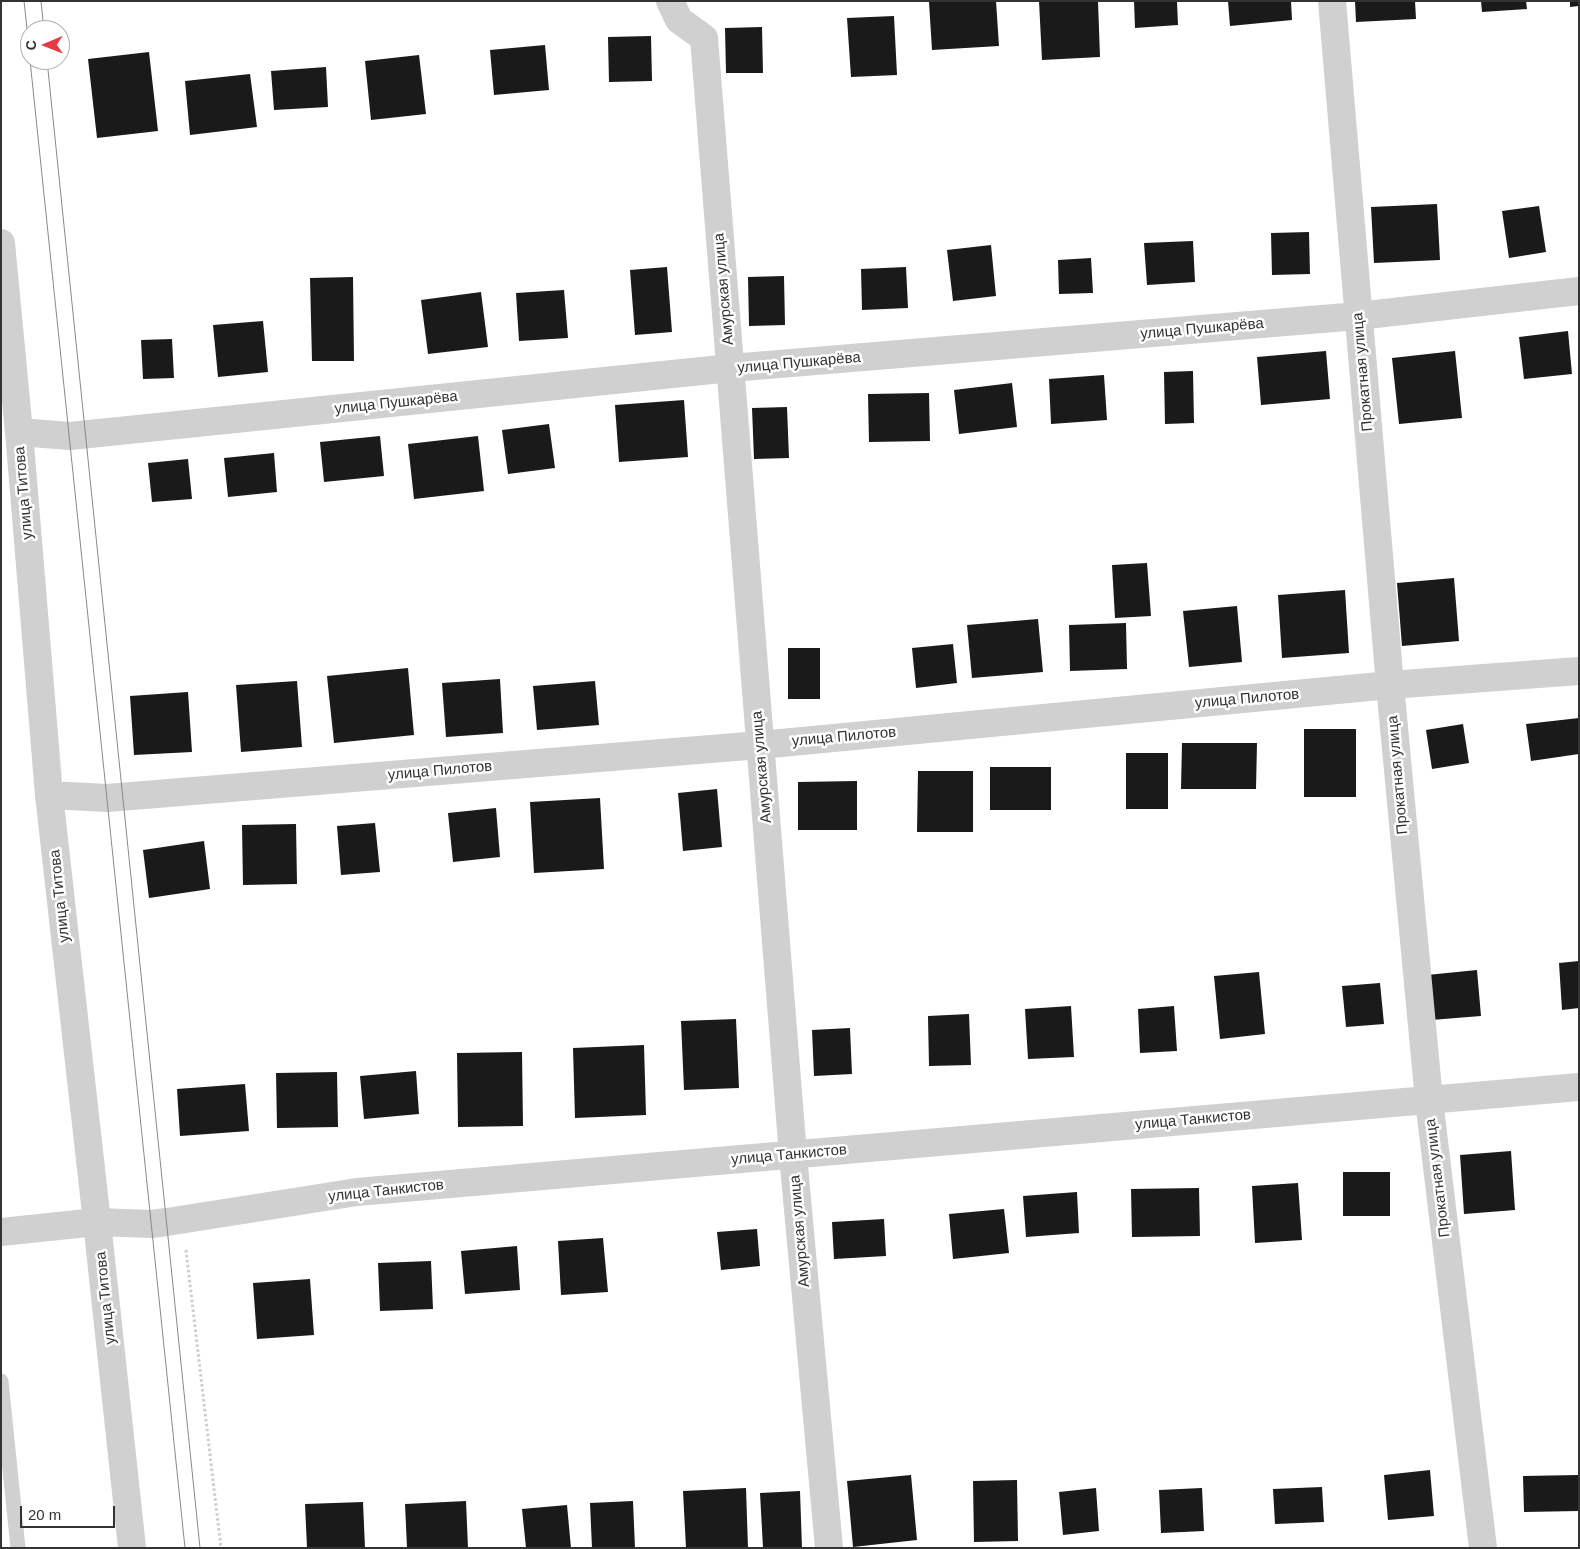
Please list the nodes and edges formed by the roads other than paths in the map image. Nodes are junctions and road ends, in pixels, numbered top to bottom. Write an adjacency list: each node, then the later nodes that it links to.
1 (670, 1): 6 (street, Амурская улица)
2 (1332, 1): 5 (street, Прокатная улица)
3 (1, 243): 7 (street, улица Титова)
4 (1579, 291): 5 (street, улица Пушкарёва)
5 (1358, 316): 6 (street, улица Пушкарёва); 9 (street, Прокатная улица)
6 (731, 368): 7 (street, улица Пушкарёва); 10 (street, Амурская улица)
7 (10, 433): 11 (street, улица Титова)
8 (1579, 671): 9 (street, улица Пилотов)
9 (1390, 685): 10 (street, улица Пилотов); 13 (street, Прокатная улица)
10 (760, 745): 11 (street, улица Пилотов); 14 (street, Амурская улица)
11 (49, 795): 15 (street, улица Титова)
12 (1579, 1087): 13 (street, улица Танкистов)
13 (1429, 1100): 14 (street, улица Танкистов); 21 (street, Прокатная улица)
14 (793, 1155): 15 (street, улица Танкистов); 20 (street, Амурская улица)
15 (98, 1222): 16 (street, улица Танкистов); 19 (street, улица Титова)
16 (1, 1232)
17 (1, 1381): 18 (lane)
18 (18, 1548)
19 (132, 1548)
20 (829, 1548)
21 (1483, 1548)

